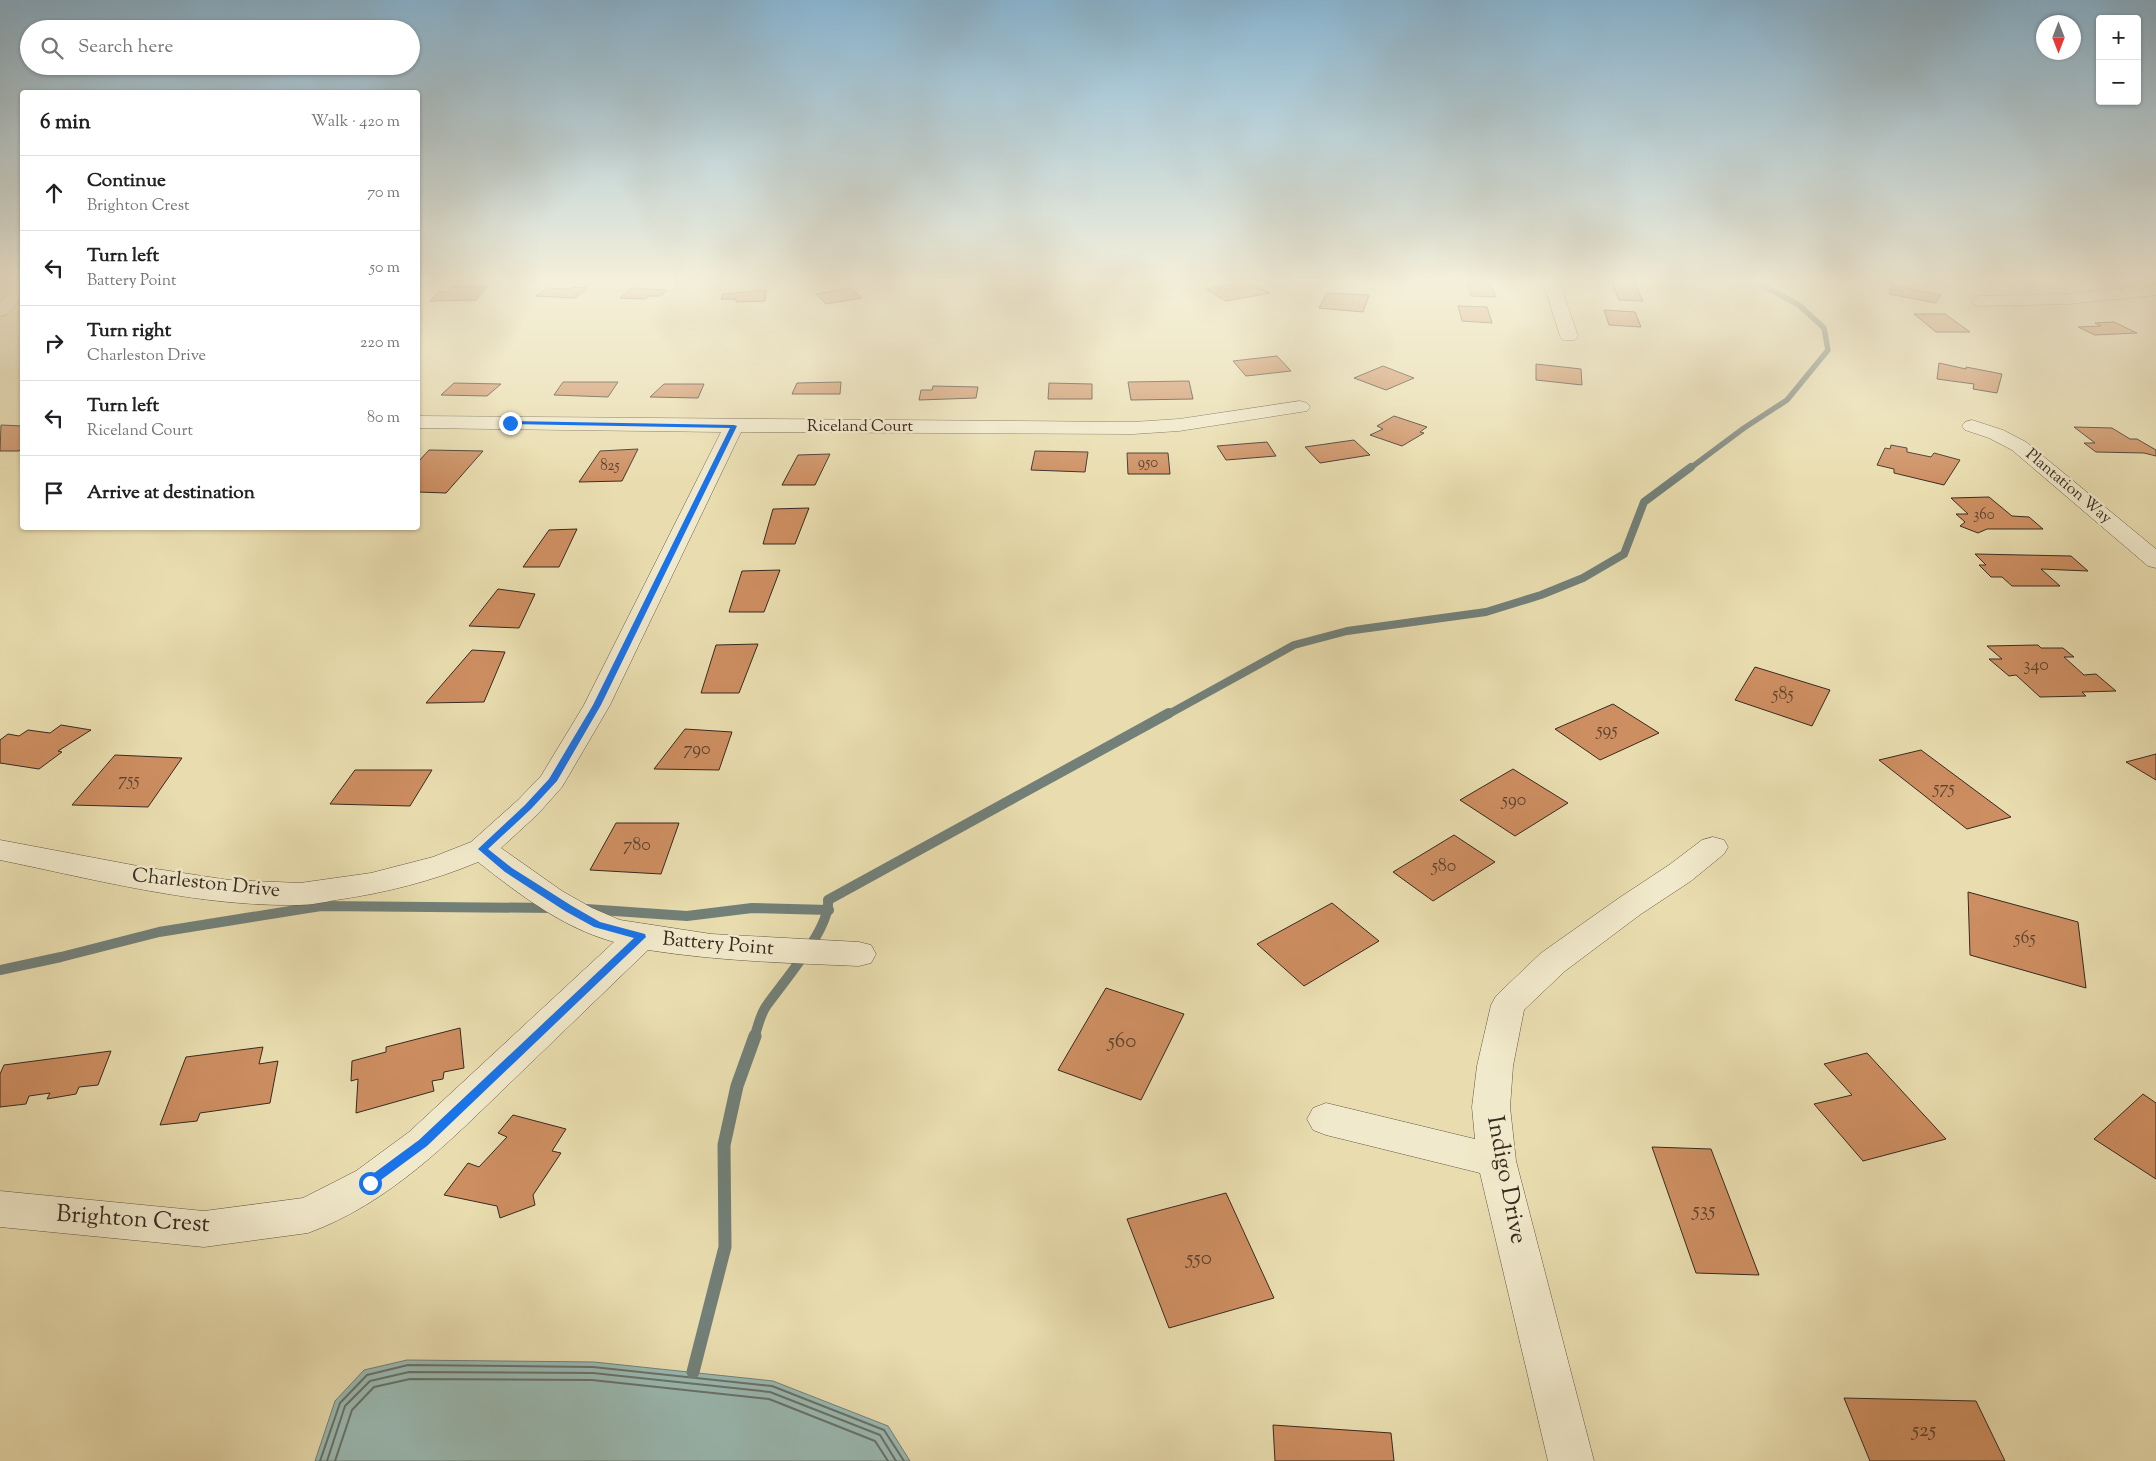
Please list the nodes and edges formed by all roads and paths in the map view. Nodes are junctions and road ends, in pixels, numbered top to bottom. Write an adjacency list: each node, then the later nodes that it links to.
1 (1300, 407): 3 (street, Riceland Court)
2 (420, 422): 3 (street, Riceland Court)
3 (734, 426): 7 (street, Charleston Drive)
4 (1972, 426): 5 (street, Plantation Way)
5 (2156, 561)
6 (1713, 847): 12 (street, Indigo Drive)
7 (482, 849): 8 (street, Charleston Drive); 9 (street, Battery Point)
8 (0, 850)
9 (641, 937): 10 (street, Battery Point); 13 (street, Brighton Crest)
10 (859, 954)
11 (1326, 1119): 12 (street)
12 (1497, 1161): 14 (street, Indigo Drive)
13 (0, 1208)
14 (1571, 1461)

